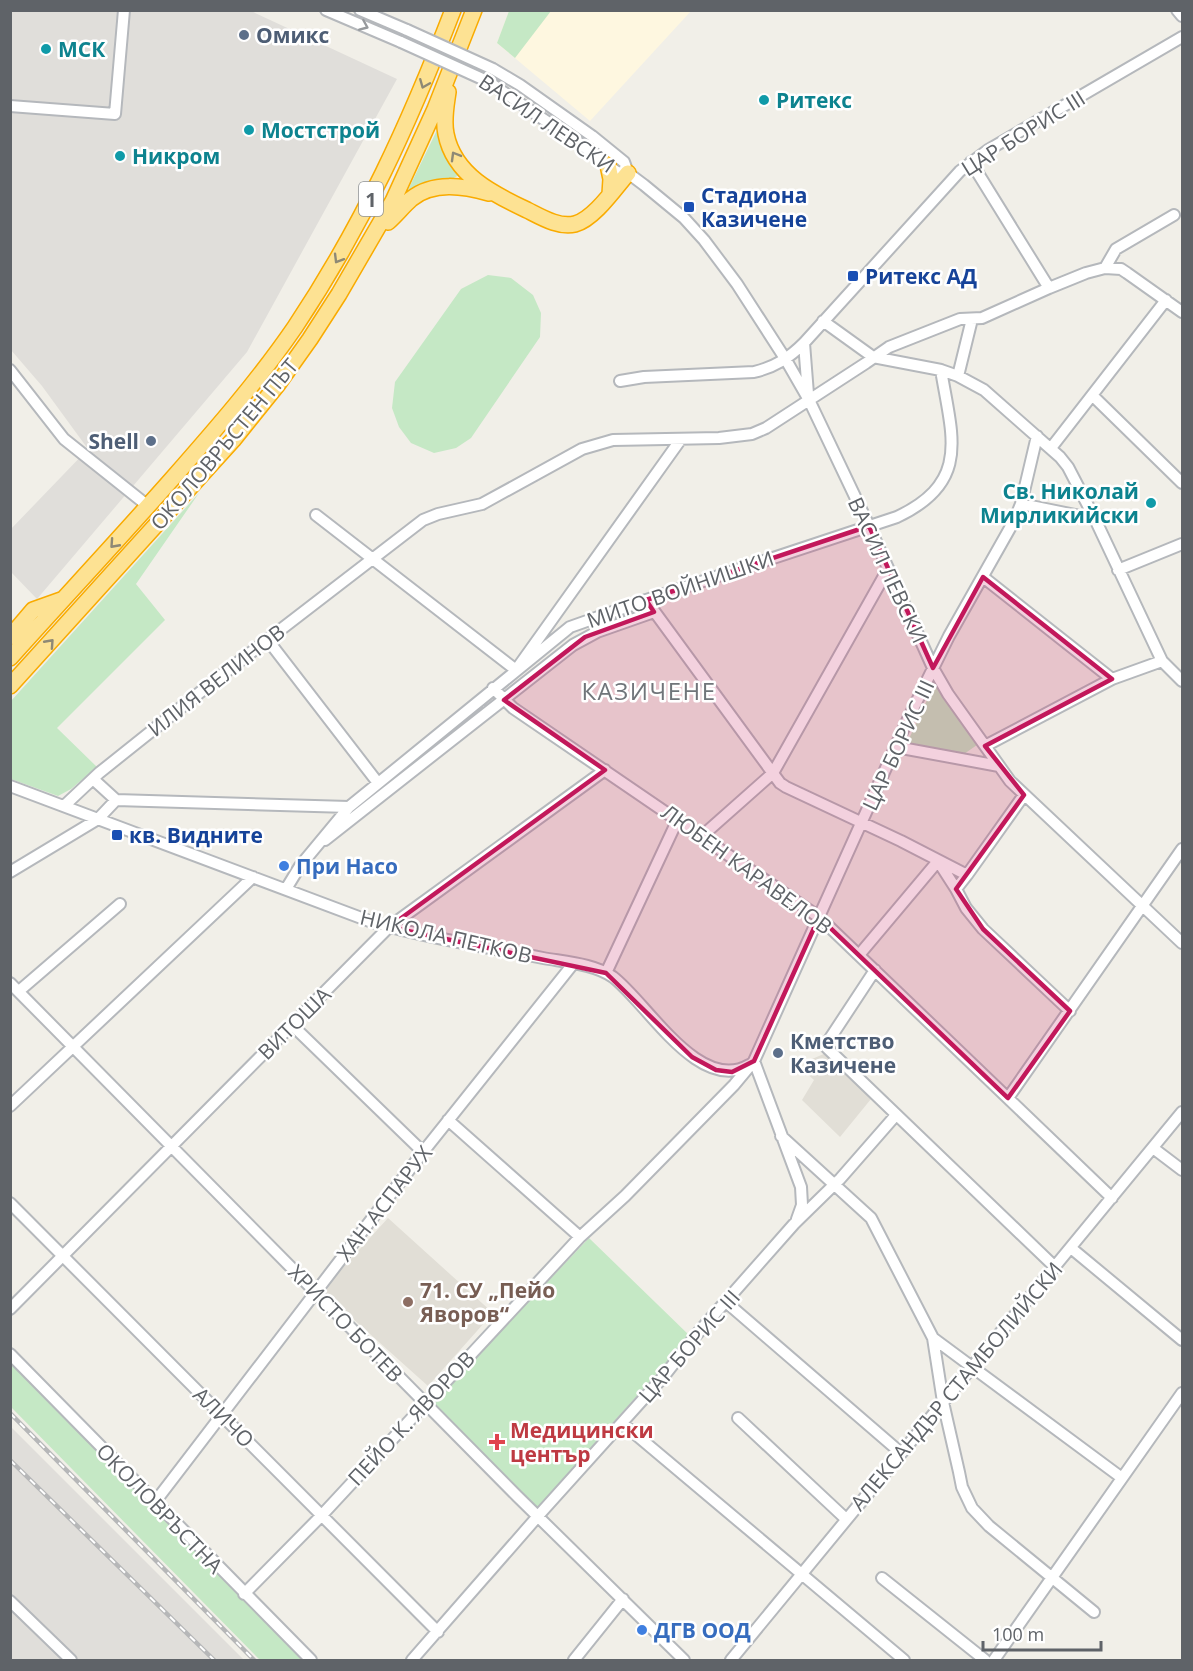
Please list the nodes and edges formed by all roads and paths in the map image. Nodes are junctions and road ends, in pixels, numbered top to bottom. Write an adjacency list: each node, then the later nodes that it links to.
1 (124, 10): 10 (street)
2 (326, 10): 12 (street, ВАСИЛ ЛЕВСКИ, one-way to 12, bridge)
3 (360, 10): 13 (street, ВАСИЛ ЛЕВСКИ, bridge)
4 (453, 10): 38 (highway, ОКОЛОВРЪСТЕН ПЪТ / 1, one-way to 38)
5 (474, 10): 9 (highway, ОКОЛОВРЪСТЕН ПЪТ / 1)
6 (1177, 10): 7 (street)
7 (1182, 16)
8 (1182, 37): 11 (street, ЦАР БОРИС III)
9 (449, 74): 15 (highway, one-way to 9); 17 (highway, ОКОЛОВРЪСТЕН ПЪТ / 1)
10 (10, 106)
11 (971, 162): 19 (street); 23 (street, ЦАР БОРИС III)
12 (608, 165): 13 (street, ВАСИЛ ЛЕВСКИ); 14 (highway)
13 (628, 173): 14 (highway); 26 (street, ВАСИЛ ЛЕВСКИ)
14 (610, 194): 15 (highway)
15 (497, 196): 17 (highway)
16 (1174, 215): 18 (street)
17 (373, 237): 58 (highway, ОКОЛОВРЪСТЕН ПЪТ / 1, one-way to 17)
18 (1105, 268): 19 (street); 20 (street)
19 (1049, 288): 22 (street)
20 (1166, 300): 21 (street); 31 (street)
21 (1182, 312)
22 (972, 320): 25 (street, ИЛИЯ ВЕЛИНОВ); 29 (street)
23 (823, 321): 24 (street, ЦАР БОРИС III); 25 (street)
24 (804, 343): 26 (street, ЦАР БОРИС III); 32 (street)
25 (873, 357): 28 (street); 32 (street, ИЛИЯ ВЕЛИНОВ)
26 (786, 360): 30 (street); 32 (street, ВАСИЛ ЛЕВСКИ)
27 (10, 370): 38 (street)
28 (941, 370): 29 (street); 41 (street, МИТО ВОЙНИШКИ)
29 (958, 376): 33 (street)
30 (620, 381)
31 (1093, 396): 35 (street); 36 (street)
32 (809, 400): 34 (street, ИЛИЯ ВЕЛИНОВ); 41 (street, ВАСИЛ ЛЕВСКИ)
33 (1037, 436): 35 (street); 37 (street, ЦАР БОРИС III)
34 (681, 439): 43 (street, ИЛИЯ ВЕЛИНОВ); 55 (street)
35 (1052, 448): 40 (street)
36 (1182, 483)
37 (1022, 504): 40 (street); 46 (street, ЦАР БОРИС III)
38 (148, 506): 47 (highway, ОКОЛОВРЪСТЕН ПЪТ / 1, one-way to 47)
39 (316, 515): 43 (street)
40 (1095, 519): 45 (street)
41 (869, 526): 44 (street, ВАСИЛ ЛЕВСКИ); 48 (street, МИТО ВОЙНИШКИ)
42 (1182, 544): 45 (street)
43 (372, 558): 51 (street, ИЛИЯ ВЕЛИНОВ); 55 (street)
44 (888, 569): 54 (street, ВАСИЛ ЛЕВСКИ); 65 (street)
45 (1118, 570): 53 (street)
46 (983, 577): 54 (street, ЦАР БОРИС III); 56 (street)
47 (64, 599): 50 (highway); 52 (highway, ОКОЛОВРЪСТЕН ПЪТ / 1)
48 (646, 600): 49 (street); 55 (street, МИТО ВОЙНИШКИ)
49 (654, 612): 60 (street, МИТО ВОЙНИШКИ); 65 (street)
50 (10, 637)
51 (267, 639): 66 (street, ИЛИЯ ВЕЛИНОВ); 67 (street)
52 (10, 658)
53 (1162, 661): 56 (street); 57 (street)
54 (933, 668): 61 (street, ВАСИЛ ЛЕВСКИ); 62 (street, ЦАР БОРИС III)
55 (516, 670): 59 (street, МИТО ВОЙНИШКИ)
56 (1112, 679): 61 (street)
57 (1182, 681)
58 (10, 686)
59 (493, 688): 60 (street, ЛЮБЕН КАРАВЕЛОВ); 67 (street, МИТО ВОЙНИШКИ)
60 (504, 700): 64 (street, ЛЮБЕН КАРАВЕЛОВ); 78 (street, МИТО ВОЙНИШКИ)
61 (985, 746): 63 (street, ВАСИЛ ЛЕВСКИ)
62 (896, 747): 63 (street); 75 (street, ЦАР БОРИС III)
63 (999, 766): 69 (street, ВАСИЛ ЛЕВСКИ)
64 (605, 770): 74 (street, ЛЮБЕН КАРАВЕЛОВ); 88 (street, ВИТОША)
65 (773, 773): 75 (street); 76 (street)
66 (93, 779): 70 (street); 71 (street, ИЛИЯ ВЕЛИНОВ)
67 (378, 783): 72 (street, МИТО ВОЙНИШКИ)
68 (10, 786): 71 (street, НИКОЛА ПЕТКОВ)
69 (1024, 795): 81 (street); 86 (street, ВАСИЛ ЛЕВСКИ)
70 (116, 800): 72 (street); 73 (street)
71 (64, 806): 73 (street, НИКОЛА ПЕТКОВ)
72 (349, 807): 78 (street, МИТО ВОЙНИШКИ)
73 (98, 819): 80 (street); 82 (street, НИКОЛА ПЕТКОВ)
74 (678, 819): 76 (street, ЛЮБЕН КАРАВЕЛОВ); 93 (street)
75 (862, 822): 79 (street); 87 (street, ЦАР БОРИС III)
76 (702, 836): 87 (street, ЛЮБЕН КАРАВЕЛОВ)
77 (1182, 849): 86 (street)
78 (313, 850): 83 (street, МИТО ВОЙНИШКИ)
79 (938, 861): 81 (street); 84 (street); 90 (street)
80 (10, 872)
81 (966, 875): 84 (street)
82 (253, 877): 83 (street, НИКОЛА ПЕТКОВ); 97 (street)
83 (286, 889): 88 (street, НИКОЛА ПЕТКОВ)
84 (956, 889): 95 (street)
85 (120, 904): 94 (street)
86 (1142, 906): 89 (street, ВАСИЛ ЛЕВСКИ); 95 (street)
87 (819, 917): 90 (street, ЛЮБЕН КАРАВЕЛОВ); 98 (street, ЦАР БОРИС III)
88 (389, 927): 91 (street, НИКОЛА ПЕТКОВ); 96 (street, ВИТОША)
89 (1182, 943)
90 (859, 955): 92 (street, ЛЮБЕН КАРАВЕЛОВ)
91 (573, 964): 93 (street, НИКОЛА ПЕТКОВ); 103 (street, ХАН АСПАРУХ)
92 (875, 970): 99 (street, ЛЮБЕН КАРАВЕЛОВ); 102 (street)
93 (606, 973): 98 (street, НИКОЛА ПЕТКОВ)
94 (14, 987): 97 (street, ХРИСТО БОТЕВ)
95 (1070, 1011): 99 (street)
96 (292, 1025): 105 (street, ВИТОША); 107 (street)
97 (74, 1047): 100 (street); 105 (street, ХРИСТО БОТЕВ)
98 (754, 1061): 104 (street); 113 (street, ПЕЙО К. ЯВОРОВ)
99 (1008, 1098): 110 (street, ЛЮБЕН КАРАВЕЛОВ)
100 (10, 1106)
101 (1182, 1112): 106 (street, АЛЕКСАНДЪР СТАМБОЛИЙСКИ)
102 (896, 1115): 109 (street, ЦАР БОРИС III); 116 (street)
103 (448, 1120): 107 (street, ХАН АСПАРУХ); 113 (street)
104 (782, 1136): 109 (street); 112 (street)
105 (172, 1146): 115 (street, ВИТОША); 117 (street, ХРИСТО БОТЕВ)
106 (1153, 1148): 108 (street); 110 (street, АЛЕКСАНДЪР СТАМБОЛИЙСКИ)
107 (423, 1152): 117 (street, ХАН АСПАРУХ)
108 (1182, 1170)
109 (835, 1184): 112 (street, ЦАР БОРИС III); 120 (street)
110 (1112, 1198): 114 (street, АЛЕКСАНДЪР СТАМБОЛИЙСКИ)
111 (10, 1203): 115 (street, АЛИЧО)
112 (794, 1224): 118 (street, ЦАР БОРИС III)
113 (580, 1237): 126 (street, ПЕЙО К. ЯВОРОВ)
114 (1071, 1248): 116 (street, АЛЕКСАНДЪР СТАМБОЛИЙСКИ); 121 (street)
115 (63, 1255): 119 (street, ВИТОША); 127 (street, АЛИЧО)
116 (1055, 1267): 123 (street, АЛЕКСАНДЪР СТАМБОЛИЙСКИ)
117 (316, 1292): 126 (street, ХРИСТО БОТЕВ); 127 (street, ХАН АСПАРУХ)
118 (726, 1302): 129 (street, ЦАР БОРИС III); 130 (street)
119 (10, 1309)
120 (933, 1338): 123 (street); 125 (street)
121 (1182, 1340)
122 (10, 1354): 132 (street, ОКОЛОВРЪСТНА)
123 (973, 1366): 125 (street, АЛЕКСАНДЪР СТАМБОЛИЙСКИ); 131 (street)
124 (1182, 1393): 131 (street)
125 (944, 1402): 130 (street, АЛЕКСАНДЪР СТАМБОЛИЙСКИ); 138 (street)
126 (425, 1403): 133 (street, ПЕЙО К. ЯВОРОВ); 134 (street, ХРИСТО БОТЕВ)
127 (221, 1415): 132 (street, ХАН АСПАРУХ); 133 (street, АЛИЧО)
128 (738, 1418): 135 (street)
129 (622, 1423): 134 (street, ЦАР БОРИС III); 136 (street)
130 (901, 1453): 135 (street, АЛЕКСАНДЪР СТАМБОЛИЙСКИ)
131 (1122, 1478): 138 (street)
132 (155, 1502): 139 (street, ОКОЛОВРЪСТНА)
133 (322, 1515): 139 (street, ПЕЙО К. ЯВОРОВ); 143 (street, АЛИЧО)
134 (538, 1516): 140 (street, ХРИСТО БОТЕВ); 143 (street, ЦАР БОРИС III)
135 (846, 1519): 136 (street, АЛЕКСАНДЪР СТАМБОЛИЙСКИ)
136 (800, 1574): 149 (street, АЛЕКСАНДЪР СТАМБОЛИЙСКИ); 150 (street)
137 (882, 1578): 151 (street)
138 (1052, 1578): 142 (street); 152 (street)
139 (244, 1594): 145 (street, ОКОЛОВРЪСТНА)
140 (623, 1599): 147 (street); 148 (street, ХРИСТО БОТЕВ)
141 (10, 1600): 144 (street)
142 (1094, 1612)
143 (438, 1632): 146 (street, ЦАР БОРИС III)
144 (71, 1660)
145 (310, 1660)
146 (412, 1660)
147 (574, 1660)
148 (684, 1660)
149 (731, 1660)
150 (904, 1660)
151 (986, 1660)
152 (994, 1660)

